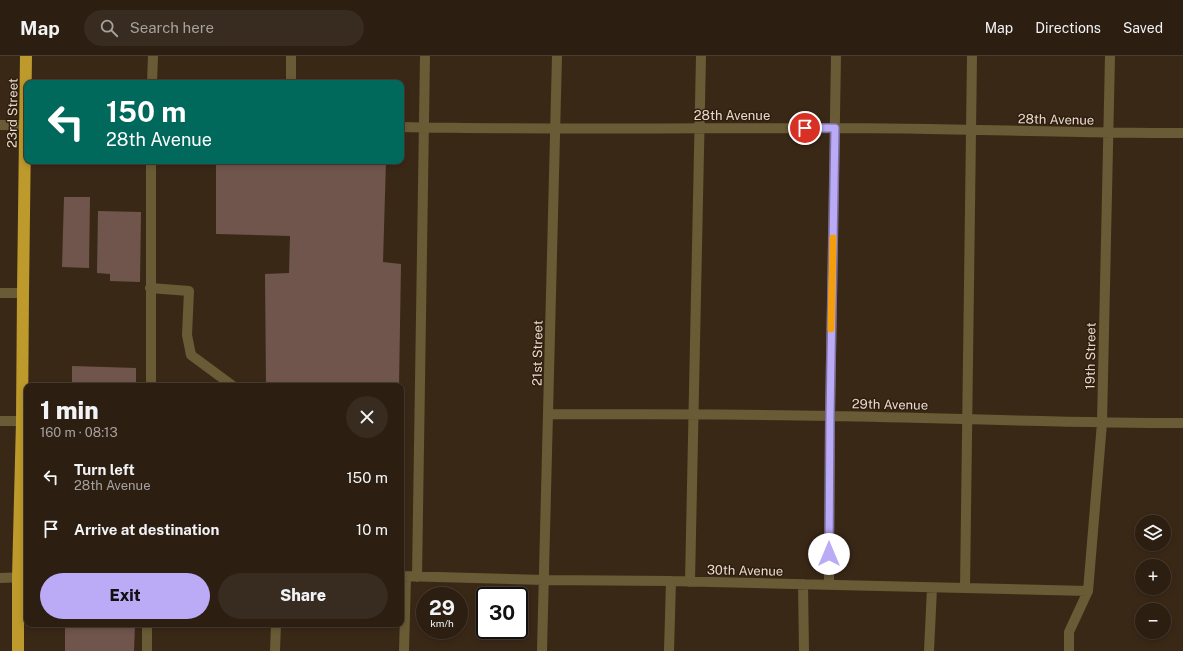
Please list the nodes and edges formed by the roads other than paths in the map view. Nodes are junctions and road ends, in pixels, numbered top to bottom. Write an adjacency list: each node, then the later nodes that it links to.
1 (26, 56): 10 (highway, 23rd Street)
2 (153, 56): 11 (street)
3 (291, 56): 12 (street)
4 (425, 56): 16 (street)
5 (558, 56): 17 (street, 21st Street)
6 (700, 56): 19 (street)
7 (836, 56): 18 (street)
8 (972, 56): 20 (street)
9 (1110, 56): 21 (street, 19th Street)
10 (26, 80)
11 (152, 80)
12 (291, 80)
13 (0, 125): 14 (street)
14 (24, 125)
15 (404, 127): 16 (street, 28th Avenue)
16 (424, 128): 17 (street, 28th Avenue); 40 (street)
17 (556, 128): 19 (street, 28th Avenue); 30 (street, 21st Street)
18 (835, 128): 19 (street, 28th Avenue); 20 (street, 28th Avenue); 32 (street)
19 (699, 129): 31 (street)
20 (971, 130): 21 (street, 28th Avenue); 33 (street)
21 (1109, 133): 22 (street, 28th Avenue); 36 (street, 19th Street)
22 (1183, 133)
23 (25, 164): 27 (highway, 23rd Street)
24 (151, 164): 25 (street)
25 (150, 288): 28 (street); 29 (street)
26 (0, 293): 27 (street)
27 (23, 293): 35 (highway, 23rd Street)
28 (151, 383)
29 (229, 383)
30 (548, 414): 31 (street, 29th Avenue); 42 (street, 21st Street)
31 (693, 414): 32 (street, 29th Avenue); 44 (street)
32 (830, 416): 33 (street, 29th Avenue); 46 (street)
33 (967, 419): 36 (street, 29th Avenue); 48 (street)
34 (0, 421): 35 (street)
35 (22, 421): 38 (highway, 23rd Street)
36 (1102, 423): 37 (street, 29th Avenue); 49 (street, 19th Street)
37 (1183, 424)
38 (23, 577): 41 (street); 53 (highway, 23rd Street)
39 (404, 577): 40 (street, 30th Avenue)
40 (417, 577): 42 (street, 30th Avenue)
41 (0, 578)
42 (544, 580): 43 (street, 30th Avenue); 57 (street, 21st Street)
43 (671, 581): 44 (street, 30th Avenue); 58 (street)
44 (690, 582): 45 (street, 30th Avenue)
45 (803, 584): 46 (street, 30th Avenue); 59 (street)
46 (829, 585): 47 (street, 30th Avenue)
47 (932, 588): 48 (street, 30th Avenue); 60 (street)
48 (965, 588): 49 (street, 30th Avenue)
49 (1088, 591): 61 (street, 19th Street)
50 (147, 627): 54 (street)
51 (276, 627): 55 (street)
52 (404, 627): 56 (street)
53 (18, 651)
54 (147, 651)
55 (275, 651)
56 (404, 651)
57 (542, 651)
58 (669, 651)
59 (804, 651)
60 (929, 651)
61 (1069, 651)

